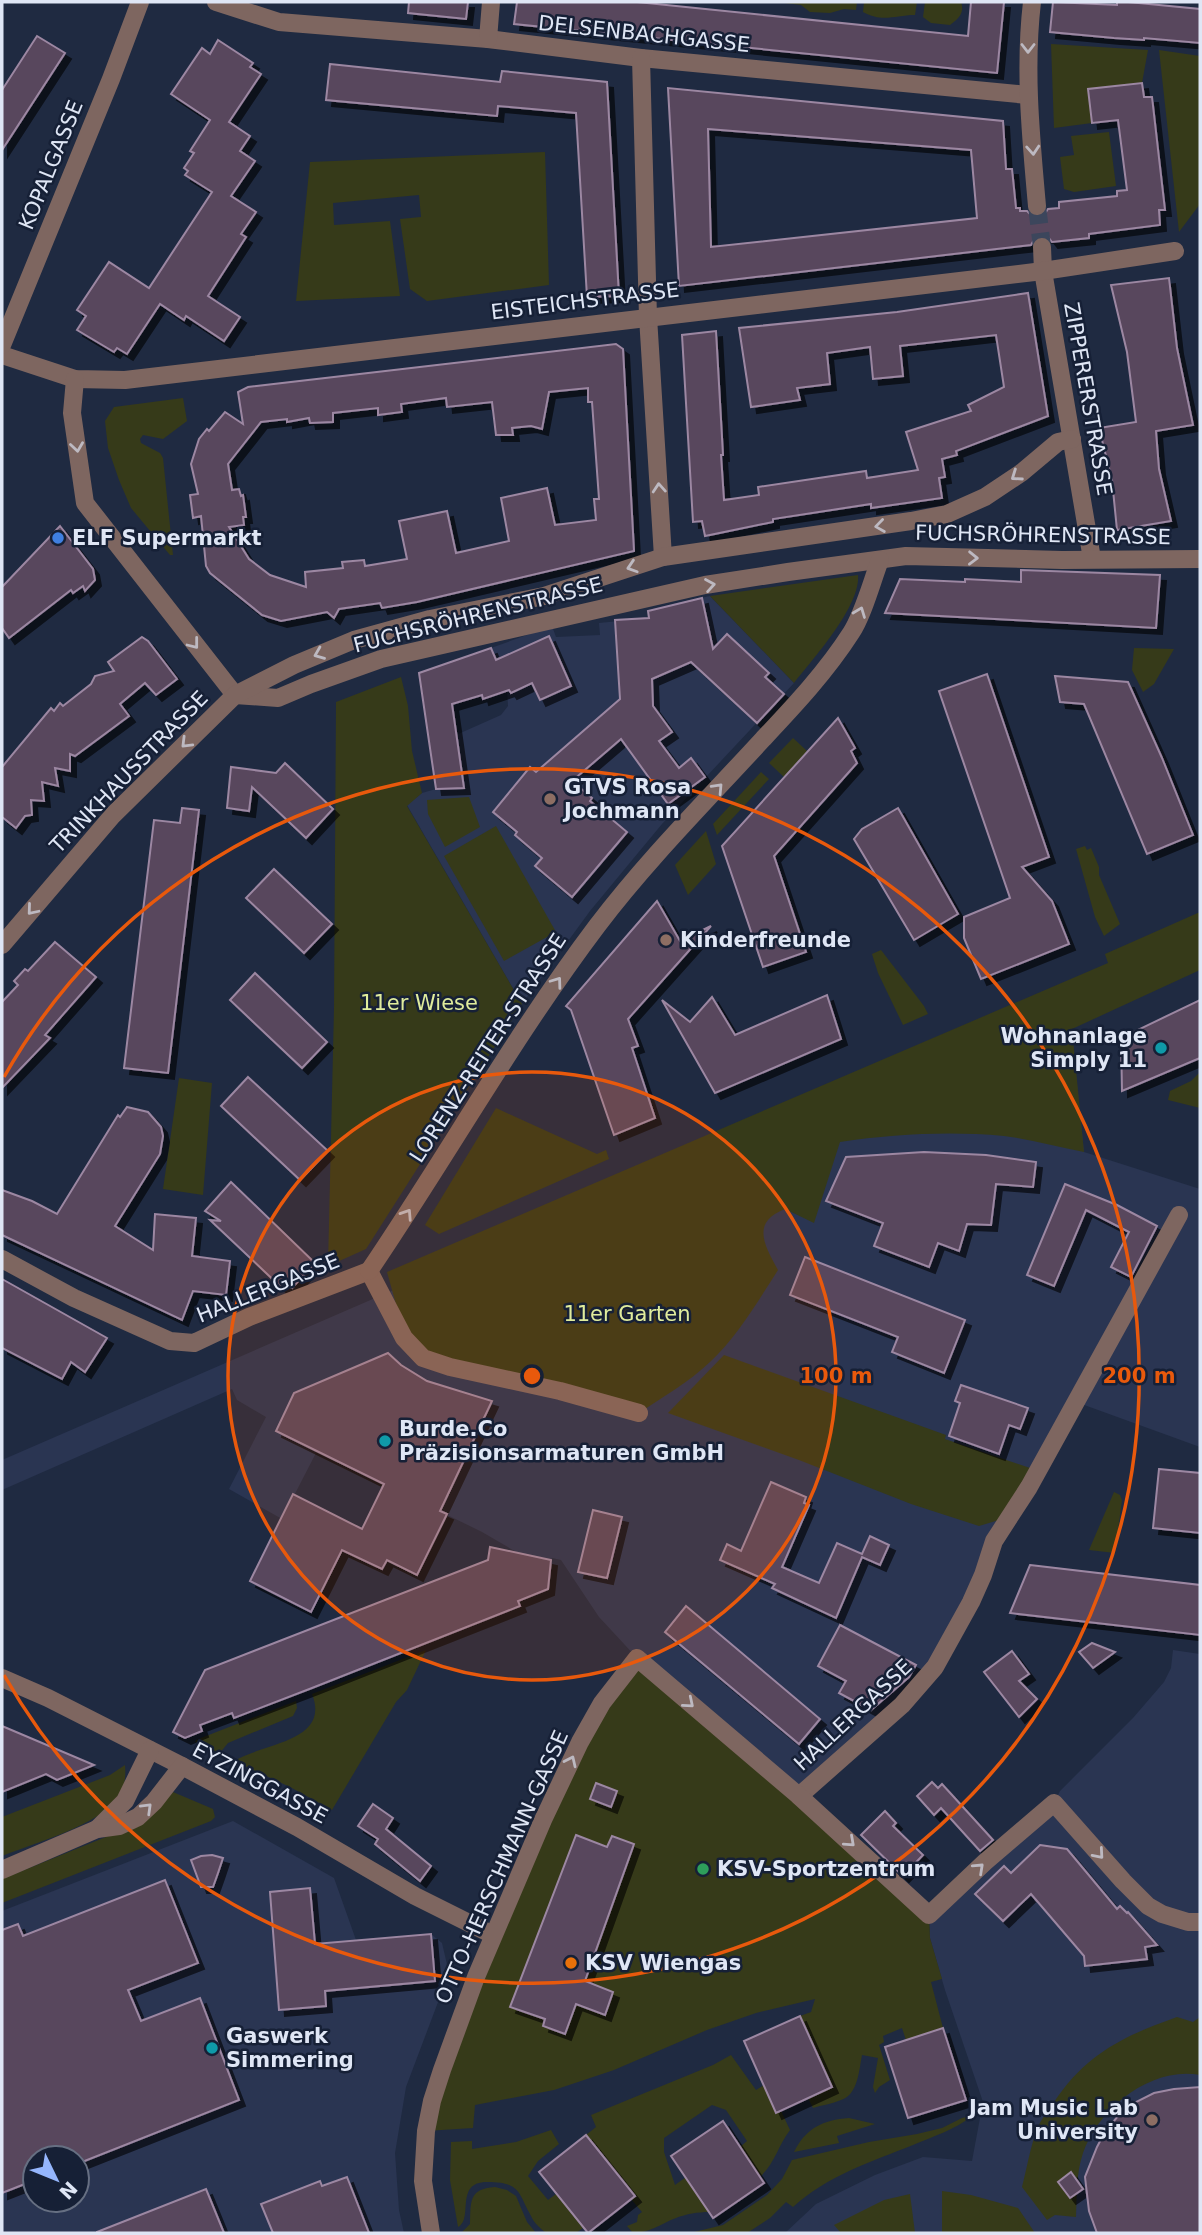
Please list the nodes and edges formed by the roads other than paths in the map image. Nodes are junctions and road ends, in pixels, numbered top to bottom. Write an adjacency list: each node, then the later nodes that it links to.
1 (140, 2): 13 (street, KOPALGASSE)
2 (216, 2): 5 (street, DELSENBACHGASSE)
3 (491, 2): 5 (street)
4 (1032, 2): 7 (street, one-way to 7)
5 (488, 39): 6 (street, DELSENBACHGASSE)
6 (641, 58): 7 (street, DELSENBACHGASSE); 12 (street)
7 (1028, 95): 8 (street, one-way to 8)
8 (1037, 206)
9 (1042, 247): 11 (street, ZIPPERERSTRASSE)
10 (1175, 251): 11 (street, EISTEICHSTRASSE)
11 (1043, 271): 12 (street, EISTEICHSTRASSE); 16 (street, ZIPPERERSTRASSE)
12 (648, 317): 15 (street, EISTEICHSTRASSE); 17 (street, one-way to 12)
13 (2, 345)
14 (2, 355): 15 (street, EISTEICHSTRASSE)
15 (75, 379): 21 (street, one-way to 21)
16 (1072, 439): 17 (street, FUCHSRÖHRENSTRASSE, one-way to 17); 18 (street, ZIPPERERSTRASSE)
17 (663, 556): 21 (street, FUCHSRÖHRENSTRASSE, one-way to 21)
18 (1092, 559): 19 (street, FUCHSRÖHRENSTRASSE); 20 (street, FUCHSRÖHRENSTRASSE, one-way to 18)
19 (1200, 559)
20 (880, 560): 21 (street, FUCHSRÖHRENSTRASSE, one-way to 20); 25 (street, LORENZ-REITER-STRASSE, one-way to 20)
21 (235, 695): 22 (street, TRINKHAUSSTRASSE, one-way to 22)
22 (2, 945)
23 (1179, 1215): 30 (street, HALLERGASSE)
24 (2, 1259): 25 (street, HALLERGASSE)
25 (369, 1271): 26 (street, HALLERGASSE)
26 (639, 1413)
27 (2, 1678): 28 (street, EYZINGGASSE)
28 (150, 1750): 29 (street, EYZINGGASSE); 31 (street)
29 (182, 1766): 31 (street, one-way to 29); 34 (street, EYZINGGASSE)
30 (799, 1796): 33 (street, HALLERGASSE, one-way to 33); 34 (street, OTTO-HERSCHMANN-GASSE, one-way to 30)
31 (97, 1829): 32 (street)
32 (2, 1870)
33 (1200, 1922)
34 (494, 1935): 35 (street, OTTO-HERSCHMANN-GASSE)
35 (431, 2233)

